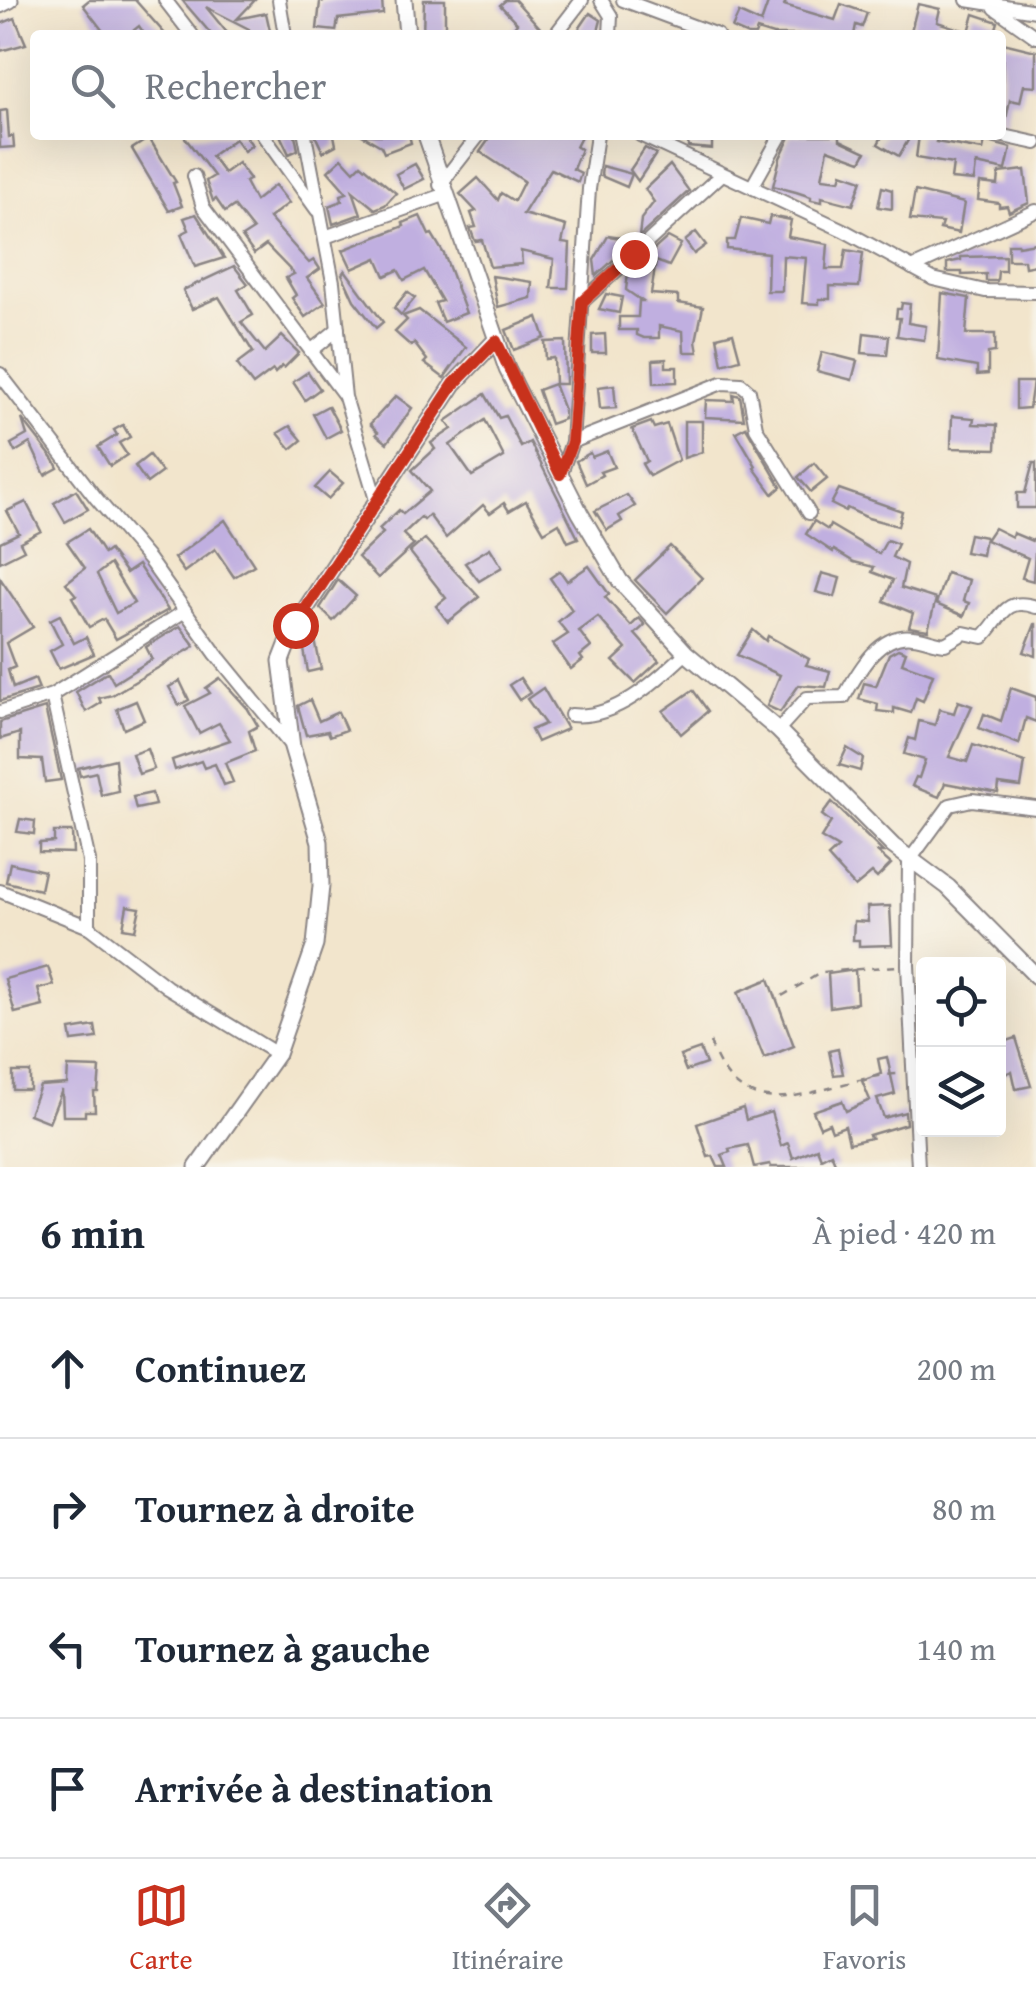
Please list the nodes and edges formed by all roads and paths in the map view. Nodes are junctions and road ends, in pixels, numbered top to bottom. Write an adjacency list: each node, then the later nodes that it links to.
1 (10, 0): 9 (street)
2 (165, 0): 12 (street)
3 (279, 0): 13 (street)
4 (404, 0): 14 (street)
5 (582, 0): 15 (street)
6 (601, 0): 16 (street)
7 (623, 0): 17 (street)
8 (967, 0): 10 (street)
9 (0, 5)
10 (993, 6): 11 (street); 18 (street)
11 (1036, 11)
12 (188, 30)
13 (285, 30)
14 (407, 30)
15 (559, 30)
16 (610, 30)
17 (704, 30)
18 (1036, 36)
19 (1006, 137): 27 (street)
20 (267, 140): 33 (street)
21 (306, 140): 33 (street)
22 (427, 140): 31 (street)
23 (476, 140): 31 (street)
24 (596, 140): 37 (street)
25 (650, 140): 28 (street)
26 (778, 140): 30 (street)
27 (1036, 143)
28 (721, 175): 30 (street); 37 (street)
29 (194, 176): 40 (street)
30 (752, 186): 35 (street)
31 (442, 190): 34 (street); 39 (street)
32 (1036, 211): 35 (street)
33 (320, 215): 34 (street)
34 (325, 237): 38 (street)
35 (912, 268): 36 (street)
36 (1036, 292)
37 (582, 302): 43 (street)
38 (338, 329): 40 (street); 42 (street)
39 (496, 341): 44 (street); 45 (street)
40 (311, 350): 42 (street)
41 (0, 374): 48 (street)
42 (345, 397): 45 (street)
43 (572, 442): 44 (street); 46 (street)
44 (560, 474): 49 (street)
45 (378, 504): 54 (street)
46 (809, 513)
47 (1036, 607): 53 (street)
48 (185, 611): 50 (street); 54 (street)
49 (686, 652): 52 (street); 53 (street)
50 (52, 695): 51 (street); 58 (street)
51 (0, 712)
52 (570, 716)
53 (778, 730): 56 (street)
54 (292, 748): 63 (street)
55 (1036, 808): 56 (street)
56 (909, 861): 59 (street); 60 (street)
57 (0, 891): 58 (street)
58 (90, 927): 63 (street)
59 (908, 965): 61 (path); 64 (street)
60 (1036, 976)
61 (782, 996)
62 (710, 1042): 64 (path)
63 (277, 1054): 65 (street)
64 (911, 1074): 66 (street)
65 (197, 1167)
66 (918, 1167)

